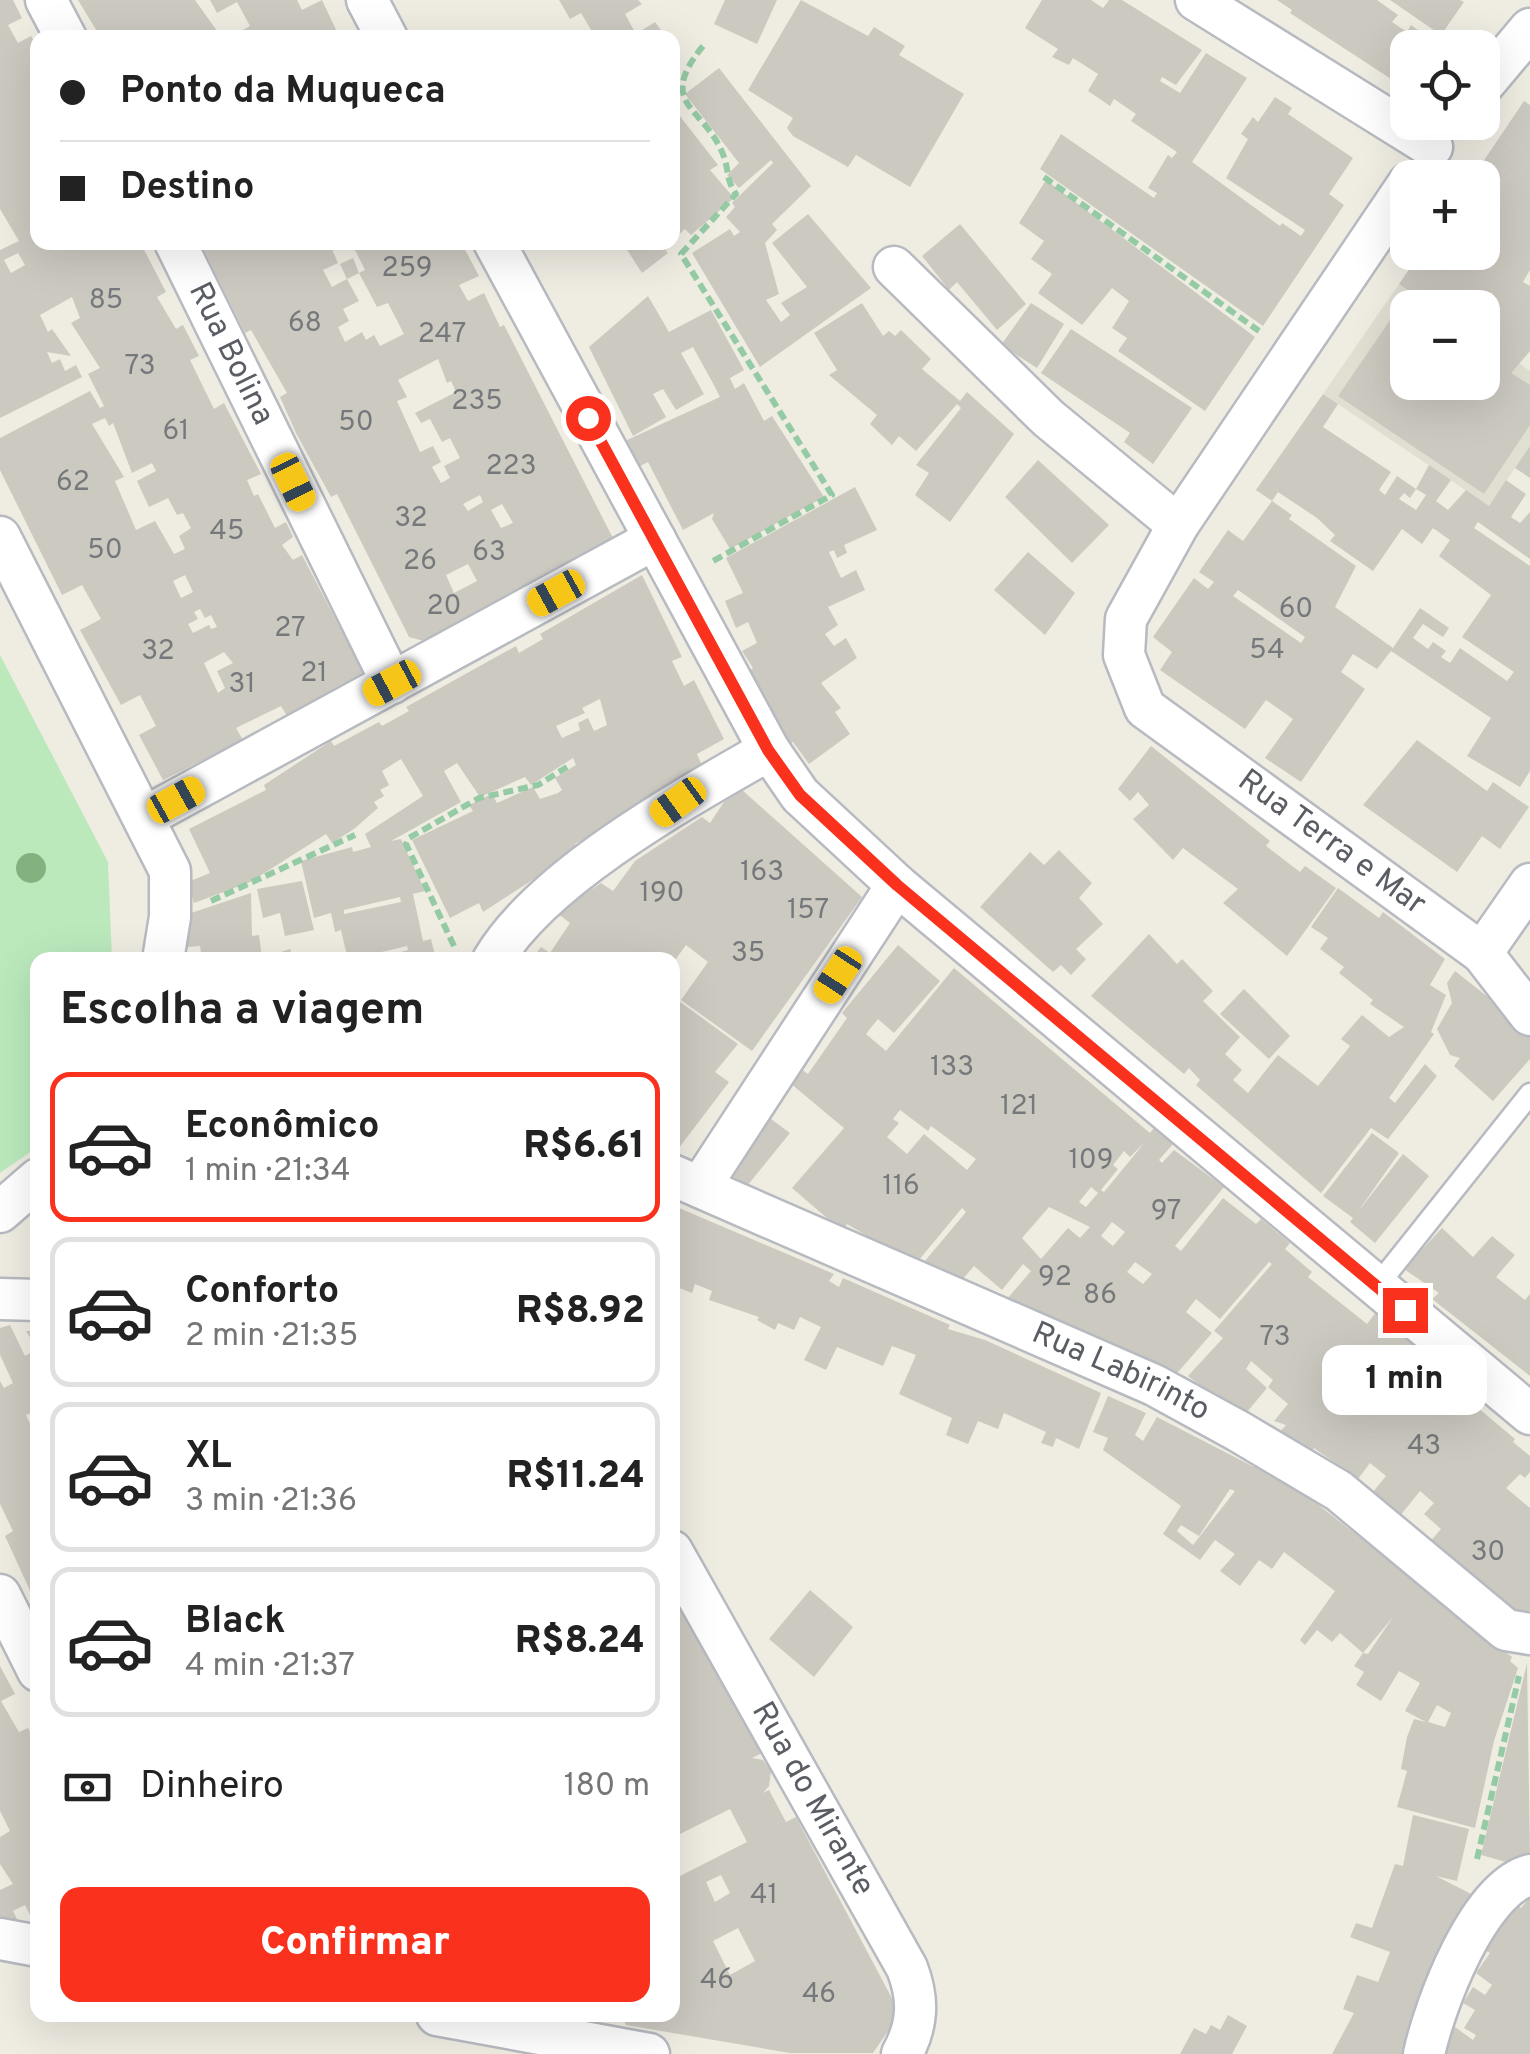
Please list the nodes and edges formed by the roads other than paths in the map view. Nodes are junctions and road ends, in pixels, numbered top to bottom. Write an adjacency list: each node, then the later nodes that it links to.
1 (46, 0): 5 (street)
2 (367, 0): 6 (street)
3 (1196, 0): 8 (street)
4 (1530, 28): 7 (street)
5 (62, 30)
6 (383, 30)
7 (1500, 64)
8 (1432, 149)
9 (1390, 211): 13 (street)
10 (179, 250): 16 (street, Rua Bolina)
11 (498, 250): 15 (street)
12 (894, 267): 13 (street)
13 (1178, 524): 23 (street, Rua Terra e Mar)
14 (0, 537): 18 (street)
15 (655, 540): 16 (street); 17 (street)
16 (392, 683): 18 (street)
17 (768, 750): 20 (street); 22 (street)
18 (145, 818): 21 (street)
19 (1530, 884): 23 (street)
20 (897, 885): 26 (street); 29 (street)
21 (164, 952)
22 (480, 952)
23 (1482, 953): 24 (street, Rua Terra e Mar)
24 (1530, 1015)
25 (1530, 1094): 29 (lane)
26 (686, 1181): 35 (street, Rua Labirinto)
27 (30, 1186): 28 (street)
28 (0, 1212)
29 (1376, 1286): 32 (street)
30 (0, 1300): 31 (street)
31 (30, 1300)
32 (1530, 1414)
33 (680, 1565): 43 (street, Rua do Mirante)
34 (0, 1595): 36 (street)
35 (1529, 1635)
36 (30, 1655)
37 (1530, 1875): 44 (street)
38 (0, 1940): 39 (street)
39 (30, 1945)
40 (510, 2022): 41 (street)
41 (572, 2028): 42 (street)
42 (650, 2054)
43 (902, 2054)
44 (1424, 2054)

